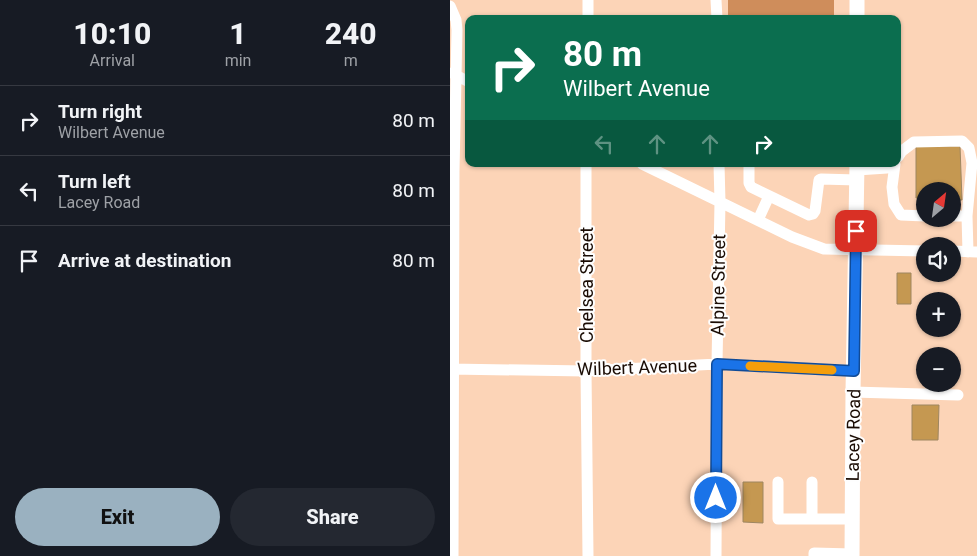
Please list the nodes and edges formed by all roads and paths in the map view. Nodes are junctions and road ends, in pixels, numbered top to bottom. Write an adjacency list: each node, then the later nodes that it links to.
1 (588, 0): 5 (street)
2 (716, 0): 6 (street)
3 (857, 0): 7 (main road)
4 (450, 6): 8 (street)
5 (588, 15)
6 (717, 15)
7 (857, 15)
8 (453, 74): 9 (street); 17 (street)
9 (465, 80)
10 (901, 152): 23 (street)
11 (586, 167): 30 (street, Chelsea Street)
12 (648, 167): 20 (street)
13 (719, 167): 20 (street, Alpine Street)
14 (749, 167): 19 (street)
15 (888, 167): 18 (street)
16 (894, 167): 21 (street)
17 (452, 171): 29 (street)
18 (857, 171): 19 (street); 25 (main road, Lacey Road)
19 (770, 196): 24 (street)
20 (720, 202): 24 (street); 28 (street, Alpine Street)
21 (916, 216)
22 (961, 216): 23 (street)
23 (967, 216): 27 (street)
24 (758, 220): 25 (street)
25 (855, 249): 26 (street); 31 (main road, Lacey Road)
26 (916, 250)
27 (972, 252)
28 (717, 364): 30 (street, Wilbert Avenue); 31 (street, Wilbert Avenue); 41 (street, Alpine Street)
29 (452, 369): 30 (street, Wilbert Avenue); 39 (street)
30 (586, 370): 40 (street, Chelsea Street)
31 (854, 371): 32 (main road, Lacey Road)
32 (853, 392): 33 (street); 37 (main road, Lacey Road)
33 (958, 395)
34 (778, 482): 36 (street)
35 (812, 482): 36 (street)
36 (812, 519): 37 (street)
37 (852, 519): 38 (main road, Lacey Road)
38 (852, 555): 42 (street)
39 (453, 556)
40 (588, 556)
41 (716, 556)
42 (814, 556)

